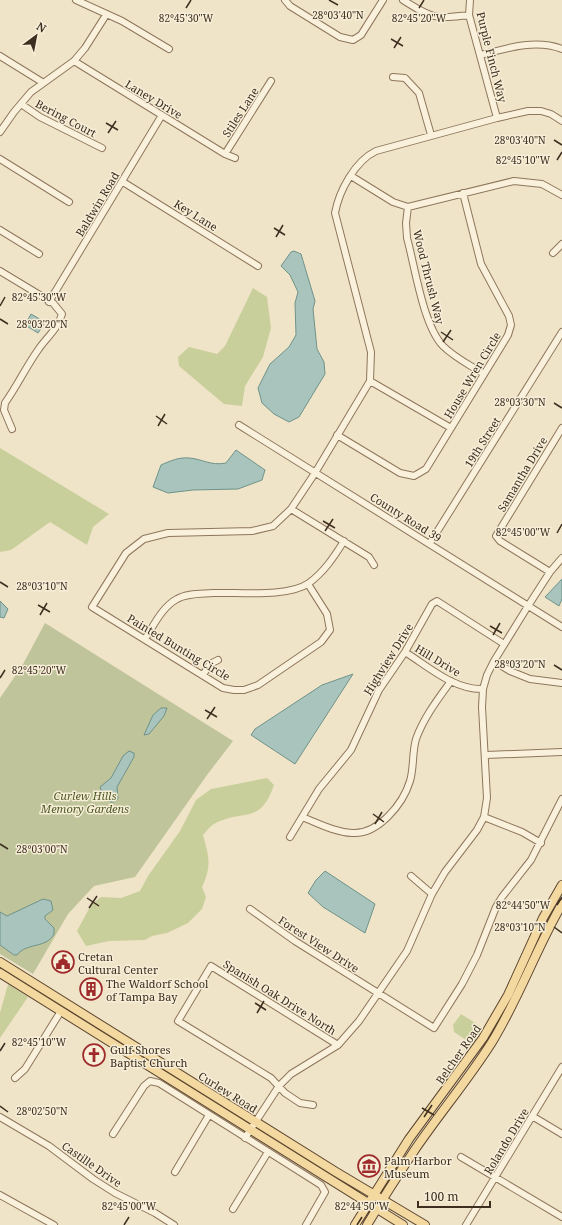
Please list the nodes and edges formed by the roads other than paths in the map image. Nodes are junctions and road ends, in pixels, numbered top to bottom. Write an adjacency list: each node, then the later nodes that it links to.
1 (76, 0): 6 (street)
2 (285, 0): 3 (street)
3 (383, 0)
4 (403, 0): 7 (street)
5 (470, 0): 7 (street, Purple Finch Way)
6 (106, 15): 8 (street); 12 (street)
7 (469, 15): 10 (street, Purple Finch Way)
8 (169, 49)
9 (562, 49): 10 (street)
10 (481, 55): 18 (street, Purple Finch Way)
11 (0, 56): 15 (street)
12 (74, 61): 15 (street); 17 (street, Laney Drive)
13 (393, 77): 21 (street)
14 (271, 81): 23 (street, Stiles Lane)
15 (42, 82): 16 (street)
16 (21, 104): 20 (street); 22 (street, Bering Court)
17 (162, 115): 23 (street, Laney Drive); 27 (street, Baldwin Road)
18 (497, 118): 19 (street); 21 (street)
19 (562, 121)
20 (0, 132)
21 (431, 135): 26 (street)
22 (102, 148)
23 (225, 154): 24 (street, Laney Drive)
24 (235, 158)
25 (0, 159): 30 (street)
26 (351, 176): 31 (street); 41 (street)
27 (123, 182): 36 (street, Key Lane); 38 (street, Baldwin Road)
28 (463, 193): 29 (street); 31 (street); 40 (street, House Wren Circle)
29 (562, 195)
30 (69, 202)
31 (408, 207): 40 (street, Wood Thrush Way)
32 (0, 230): 35 (street)
33 (562, 244): 34 (street)
34 (552, 253)
35 (39, 254)
36 (258, 266)
37 (0, 272): 38 (street)
38 (49, 302): 45 (street)
39 (562, 332): 50 (street, 19th Street)
40 (484, 374): 43 (street, House Wren Circle)
41 (370, 381): 43 (street); 46 (street)
42 (239, 425): 47 (street, County Road 39)
43 (451, 428): 46 (street, House Wren Circle)
44 (562, 428): 53 (street, Samantha Drive)
45 (12, 429)
46 (337, 435): 47 (street)
47 (315, 473): 48 (street); 50 (street, County Road 39)
48 (291, 509): 49 (street); 57 (street, Painted Bunting Circle)
49 (344, 541): 52 (street); 54 (street)
50 (430, 543): 55 (street, County Road 39)
51 (562, 558): 53 (street)
52 (374, 565)
53 (550, 572): 55 (street)
54 (308, 584): 57 (street); 62 (street, Painted Bunting Circle)
55 (528, 606): 56 (street, County Road 39); 58 (street)
56 (562, 627)
57 (145, 639): 62 (street, Painted Bunting Circle)
58 (504, 644): 59 (street, Highview Drive); 61 (street)
59 (405, 652): 63 (street, Hill Drive); 70 (street, Highview Drive)
60 (218, 660): 62 (street)
61 (494, 661): 64 (street); 65 (street)
62 (203, 675)
63 (451, 681): 65 (street, Hill Drive); 70 (street)
64 (562, 683)
65 (483, 689): 67 (street)
66 (562, 752): 67 (street)
67 (486, 755): 69 (street)
68 (562, 800): 72 (street)
69 (484, 816): 72 (street); 75 (street)
70 (302, 817): 71 (street, Highview Drive)
71 (290, 836)
72 (541, 843): 80 (street, Forest View Drive)
73 (411, 876): 75 (street)
74 (562, 885): 104 (main road, Belcher Road)
75 (432, 894): 80 (street)
76 (562, 904): 101 (main road, Belcher Road)
77 (250, 910): 80 (street, Forest View Drive)
78 (0, 962): 82 (main road, Curlew Road)
79 (0, 973): 81 (main road, Curlew Road)
80 (378, 994): 83 (street)
81 (61, 1011): 82 (main road); 85 (street); 92 (main road, Curlew Road)
82 (107, 1029): 91 (main road, Curlew Road)
83 (338, 1045): 86 (street); 86 (street, Spanish Oak Drive North)
84 (562, 1067): 89 (street, Rolando Drive)
85 (15, 1078)
86 (279, 1086): 87 (street); 91 (street)
87 (313, 1105)
88 (209, 1115): 93 (street); 95 (street); 99 (street)
89 (532, 1116): 94 (street); 100 (street, Rolando Drive)
90 (0, 1117): 109 (street, Castille Drive)
91 (255, 1121): 92 (street); 104 (main road, Curlew Road)
92 (250, 1129): 95 (street); 98 (main road, Curlew Road)
93 (113, 1134)
94 (562, 1134)
95 (245, 1138): 96 (street)
96 (268, 1152): 105 (street); 110 (street)
97 (461, 1157): 100 (street)
98 (295, 1158): 103 (main road, Curlew Road); 104 (main road)
99 (174, 1172)
100 (496, 1177): 107 (street); 120 (street, Rolando Drive)
101 (390, 1189): 104 (main road, Belcher Road); 119 (main road)
102 (0, 1195): 108 (street)
103 (356, 1196): 104 (main road, Curlew Road); 111 (main road)
104 (374, 1201): 106 (main road, Curlew Road); 112 (main road, Belcher Road); 113 (main road); 114 (main road, Belcher Road); 117 (main road); 118 (main road, Curlew Road)
105 (233, 1209)
106 (385, 1214): 115 (main road); 116 (main road, Curlew Road)
107 (562, 1217)
108 (54, 1225)
109 (174, 1225)
110 (306, 1225)
111 (351, 1225)
112 (355, 1225)
113 (362, 1225)
114 (366, 1225)
115 (370, 1225)
116 (403, 1225)
117 (416, 1225)
118 (425, 1225)
119 (431, 1225)
120 (466, 1225)

